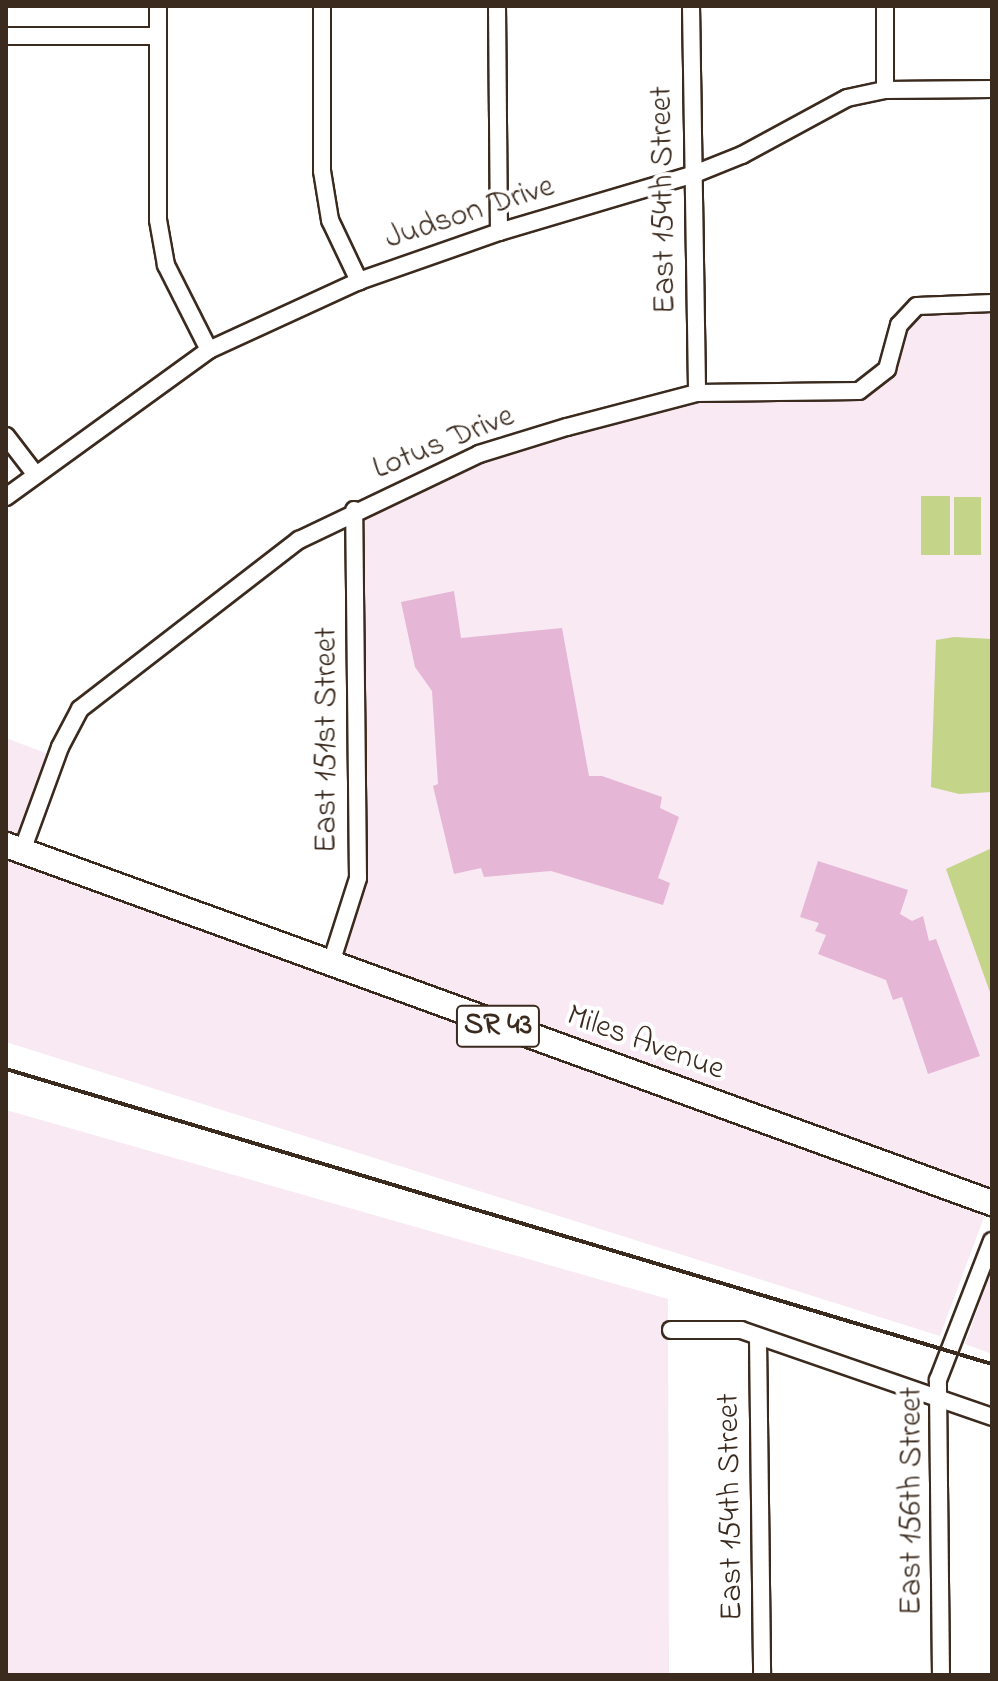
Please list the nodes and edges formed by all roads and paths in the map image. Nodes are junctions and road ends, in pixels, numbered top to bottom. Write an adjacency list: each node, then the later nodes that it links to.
1 (158, 6): 7 (street)
2 (322, 6): 12 (street)
3 (497, 6): 11 (street)
4 (691, 6): 10 (street, East 154th Street)
5 (885, 6): 9 (street)
6 (6, 36): 7 (street)
7 (158, 36): 14 (street)
8 (992, 89): 9 (street, Judson Drive)
9 (885, 90): 10 (street, Judson Drive)
10 (692, 175): 11 (street, Judson Drive); 15 (street, East 154th Street)
11 (499, 232): 12 (street, Judson Drive)
12 (359, 281): 14 (street, Judson Drive)
13 (992, 303): 15 (street, Lotus Drive)
14 (209, 350): 17 (street, Judson Drive)
15 (697, 393): 19 (street, Lotus Drive)
16 (6, 436): 17 (street)
17 (36, 475): 18 (street, Judson Drive)
18 (6, 497)
19 (354, 510): 20 (street, Lotus Drive); 21 (street, East 151st Street)
20 (14, 848): 21 (main road, Miles Avenue / SR 43)
21 (330, 966): 22 (main road, Miles Avenue / SR 43)
22 (992, 1203)
23 (992, 1241): 26 (street, East 156th Street)
24 (671, 1330): 25 (street)
25 (758, 1338): 26 (street); 28 (street, East 154th Street)
26 (938, 1399): 27 (street); 29 (street, East 156th Street)
27 (992, 1417)
28 (762, 1675)
29 (941, 1675)

